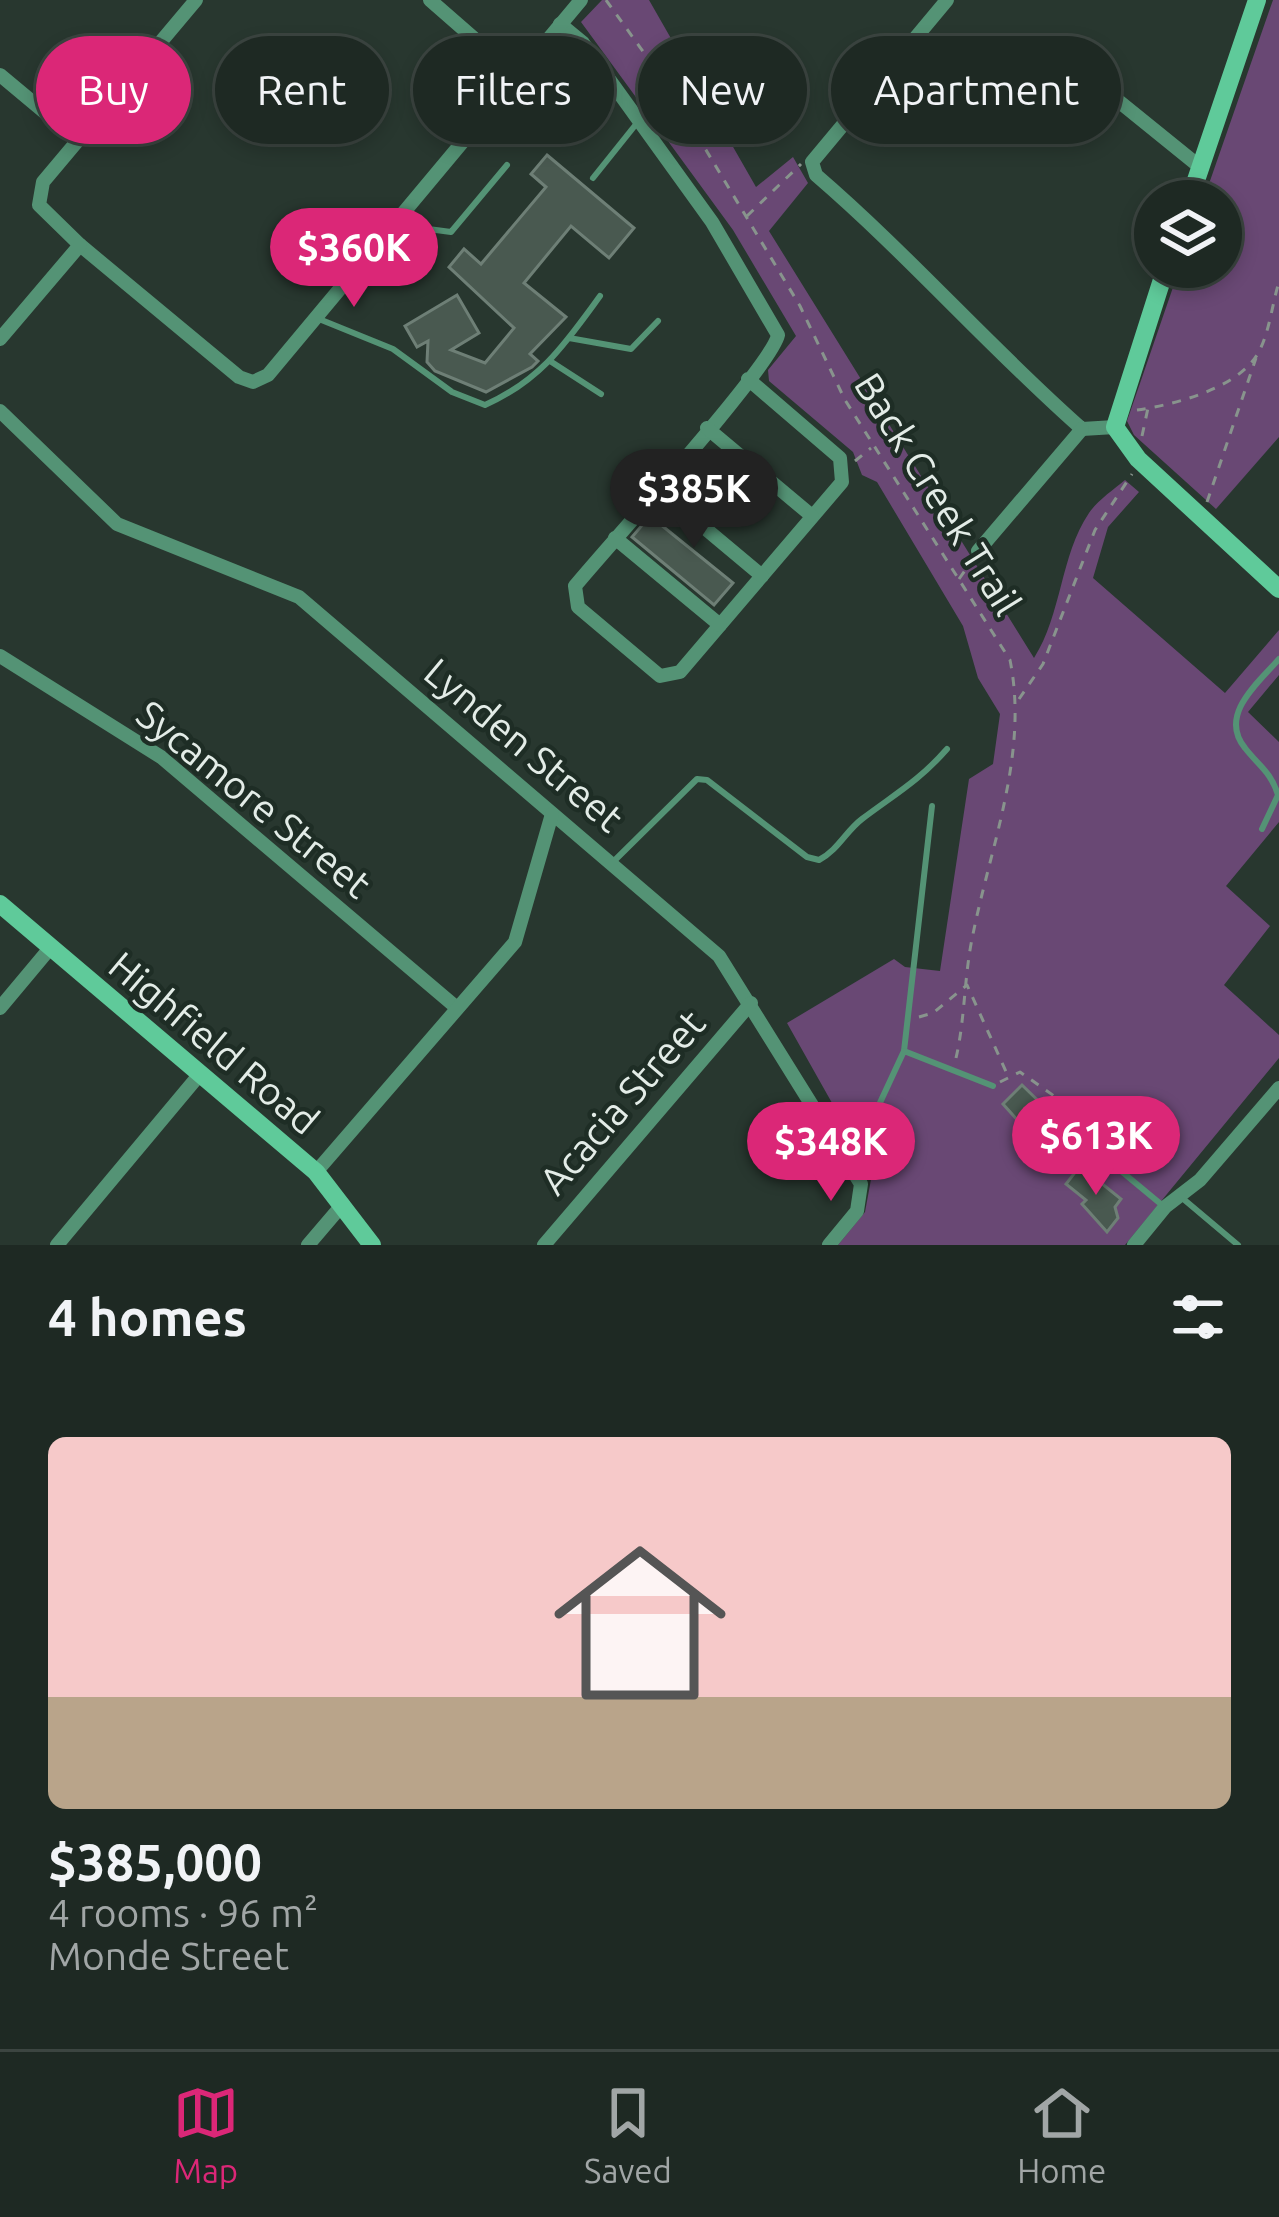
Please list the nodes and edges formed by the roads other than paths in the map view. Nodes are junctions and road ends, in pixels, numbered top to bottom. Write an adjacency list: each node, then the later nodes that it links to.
1 (430, 0): 8 (street)
2 (581, 0): 6 (street)
3 (947, 0): 38 (street)
4 (1257, 0): 19 (street)
5 (190, 2): 7 (street)
6 (560, 24): 9 (street); 13 (street)
7 (163, 36)
8 (471, 36)
9 (550, 36)
10 (0, 75): 12 (street)
11 (1121, 103): 19 (street)
12 (36, 105)
13 (638, 119)
14 (638, 121): 20 (lane)
15 (76, 144): 23 (street)
16 (460, 144): 22 (street)
17 (655, 144): 33 (street)
18 (507, 165): 22 (lane)
19 (1200, 167): 21 (street)
20 (593, 178)
21 (1196, 180)
22 (394, 224): 27 (street)
23 (80, 244): 27 (street); 29 (street)
24 (1159, 288): 36 (street)
25 (600, 296): 30 (lane)
26 (0, 313): 29 (street)
27 (316, 317): 32 (lane)
28 (658, 321): 30 (lane)
29 (13, 324): 31 (street)
30 (569, 338): 32 (lane)
31 (0, 340)
32 (550, 361): 34 (lane)
33 (748, 379): 37 (street); 40 (street)
34 (601, 394)
35 (0, 411): 50 (street, Lynden Street)
36 (1116, 420): 38 (street); 44 (street)
37 (707, 428): 39 (street); 40 (street)
38 (1082, 429): 42 (street)
39 (657, 488): 41 (street); 43 (street)
40 (812, 516): 43 (street)
41 (615, 538): 45 (street); 45 (street)
42 (978, 551)
43 (762, 576): 45 (street)
44 (1279, 589)
45 (720, 626)
46 (0, 656): 57 (street, Sycamore Street)
47 (1279, 659): 51 (lane)
48 (947, 749): 52 (lane)
49 (932, 806): 58 (lane)
50 (552, 814): 52 (street, Lynden Street); 57 (street)
51 (1262, 829)
52 (612, 863): 55 (street, Lynden Street)
53 (0, 904): 54 (street, Highfield Road)
54 (51, 947): 56 (street); 59 (street, Highfield Road)
55 (751, 1003): 62 (street, Lynden Street); 71 (street, Acacia Street)
56 (0, 1008)
57 (457, 1008): 64 (street)
58 (904, 1051): 60 (lane); 62 (lane)
59 (200, 1074): 64 (street, Highfield Road); 68 (street)
60 (993, 1086)
61 (1279, 1088): 65 (street)
62 (852, 1162): 72 (street)
63 (1115, 1166): 67 (lane)
64 (316, 1172): 66 (street, Highfield Road)
65 (1179, 1196): 67 (street); 74 (lane)
66 (343, 1204): 69 (street); 70 (street, Highfield Road)
67 (1165, 1207): 73 (street)
68 (57, 1245)
69 (308, 1245)
70 (372, 1245)
71 (544, 1245)
72 (829, 1245)
73 (1134, 1245)
74 (1238, 1245)

